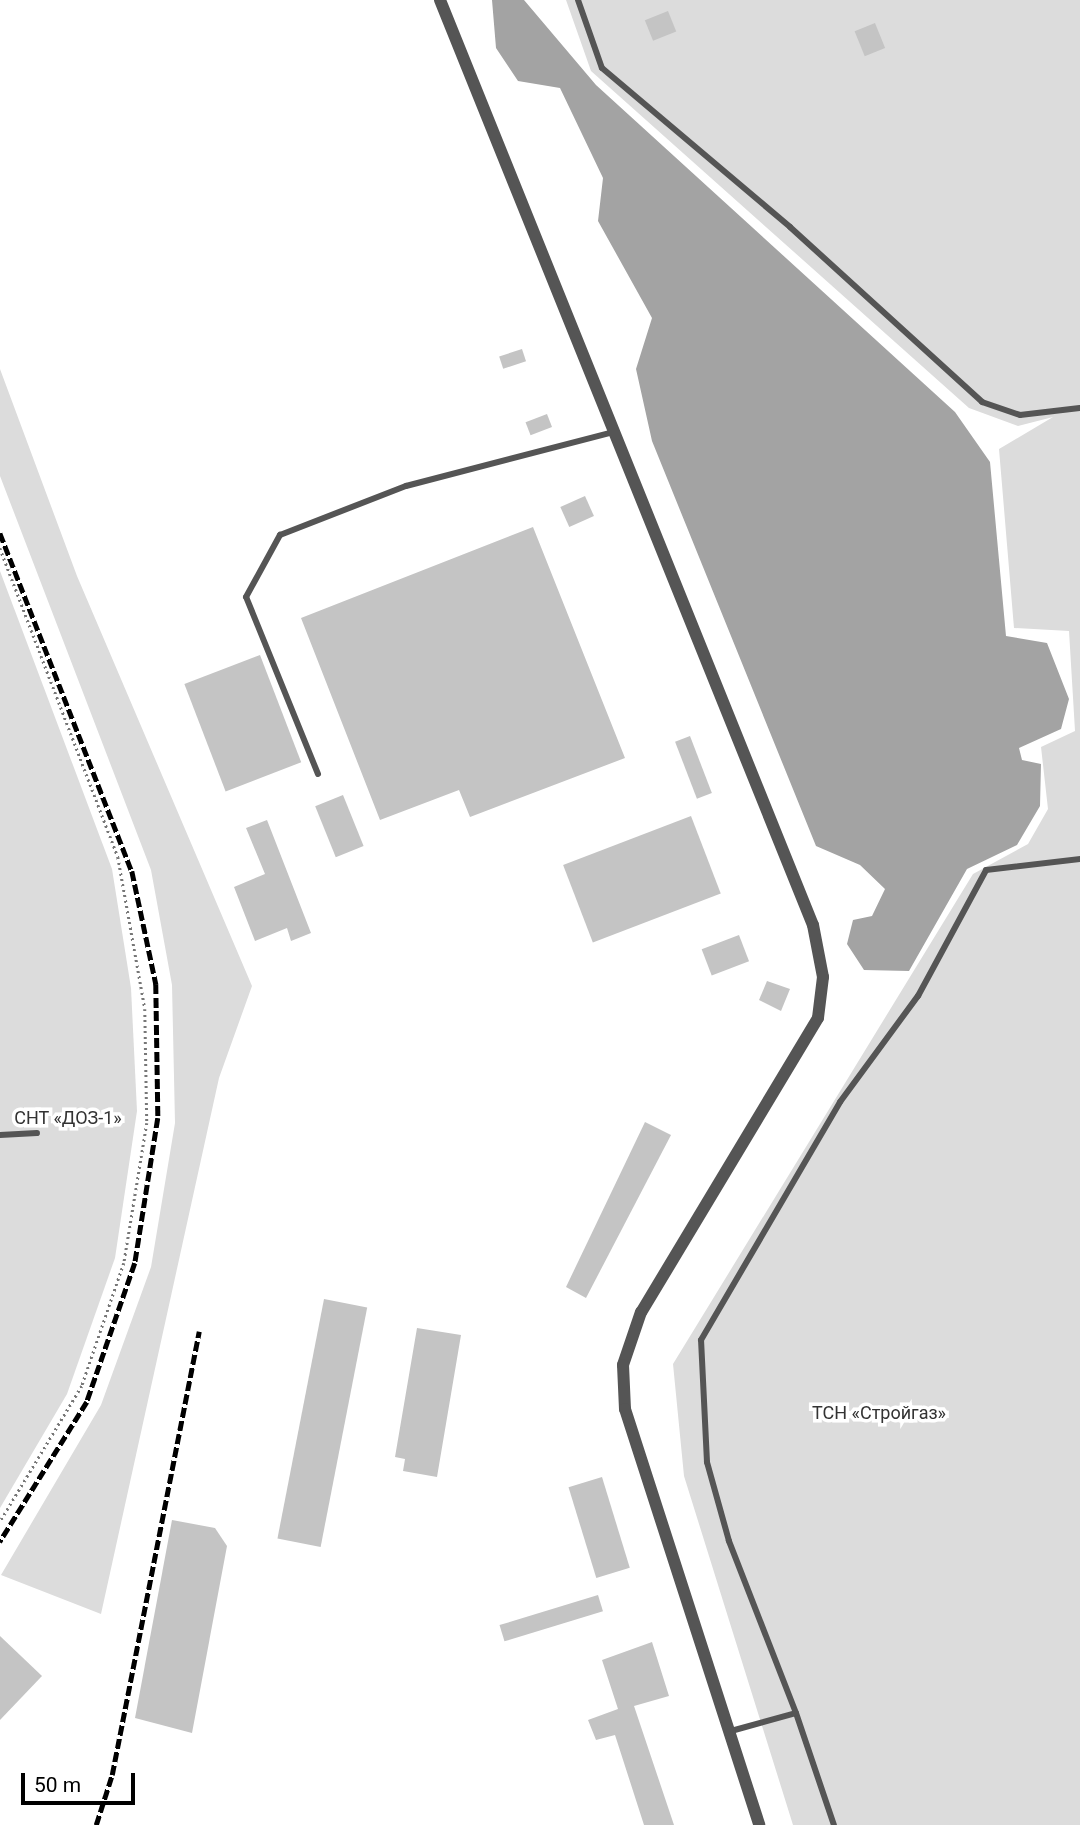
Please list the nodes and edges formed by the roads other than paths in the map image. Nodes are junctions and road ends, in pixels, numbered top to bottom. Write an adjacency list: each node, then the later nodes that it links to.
1 (440, 0): 4 (street)
2 (578, 0): 3 (lane)
3 (1080, 408)
4 (614, 432): 5 (lane); 10 (street)
5 (318, 774)
6 (1080, 859): 9 (lane)
7 (37, 1133): 8 (lane)
8 (0, 1135)
9 (796, 1713): 10 (lane); 12 (lane)
10 (731, 1731): 11 (street)
11 (759, 1825)
12 (834, 1825)

